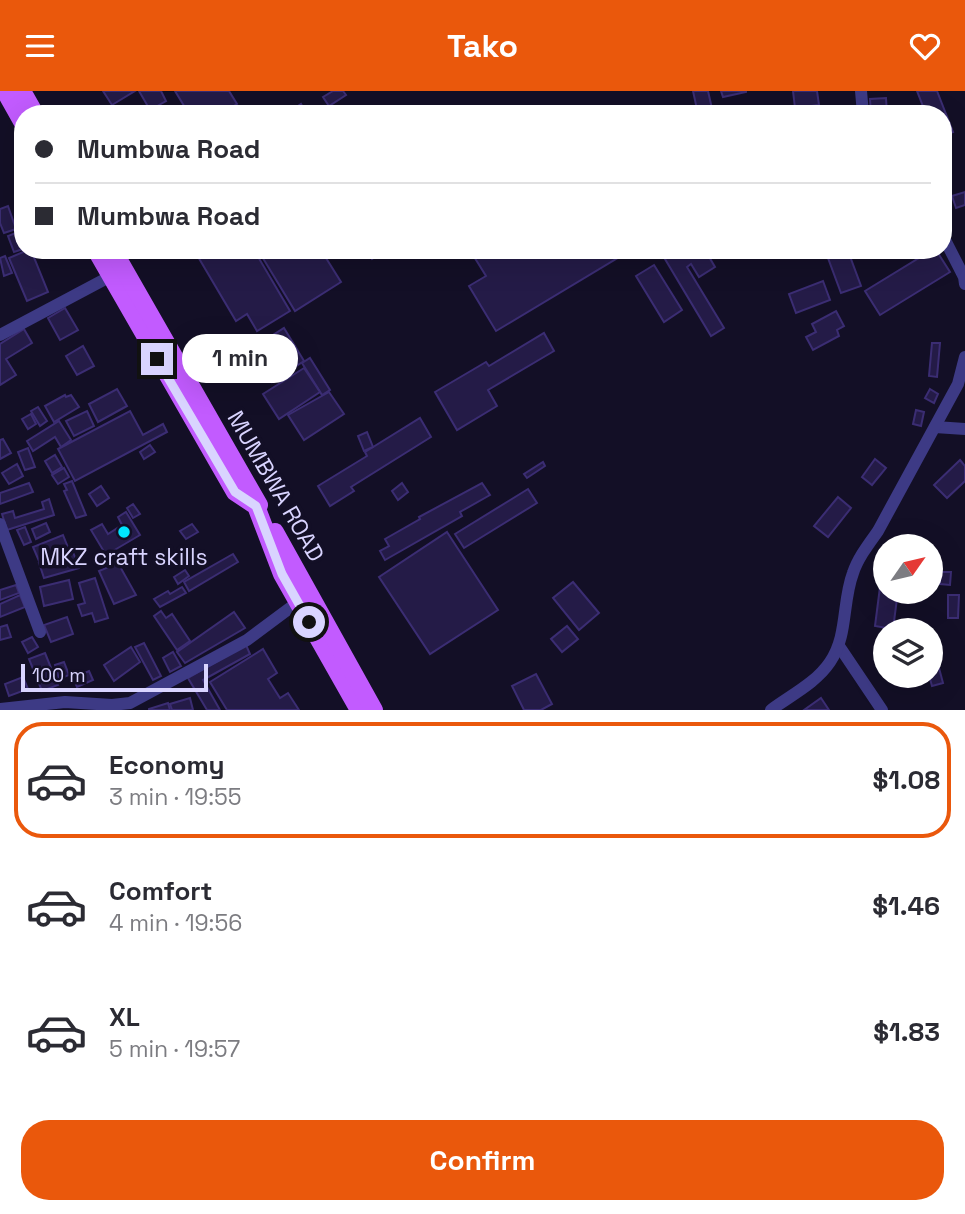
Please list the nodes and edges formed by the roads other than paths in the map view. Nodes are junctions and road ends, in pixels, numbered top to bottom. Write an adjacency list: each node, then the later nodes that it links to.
1 (5, 91): 2 (main road)
2 (14, 107)
3 (952, 254): 7 (street)
4 (101, 259): 6 (main road, MUMBWA ROAD)
5 (118, 259): 18 (main road, MUMBWA ROAD)
6 (111, 276): 8 (street); 13 (main road, MUMBWA ROAD)
7 (965, 284)
8 (0, 335)
9 (965, 357): 10 (street)
10 (934, 427): 11 (street); 15 (street)
11 (965, 429)
12 (0, 524): 14 (street)
13 (298, 602): 16 (main road, MUMBWA ROAD); 17 (street)
14 (40, 632)
15 (839, 646): 19 (street); 20 (street)
16 (352, 707)
17 (0, 709)
18 (374, 710)
19 (771, 710)
20 (882, 710)

